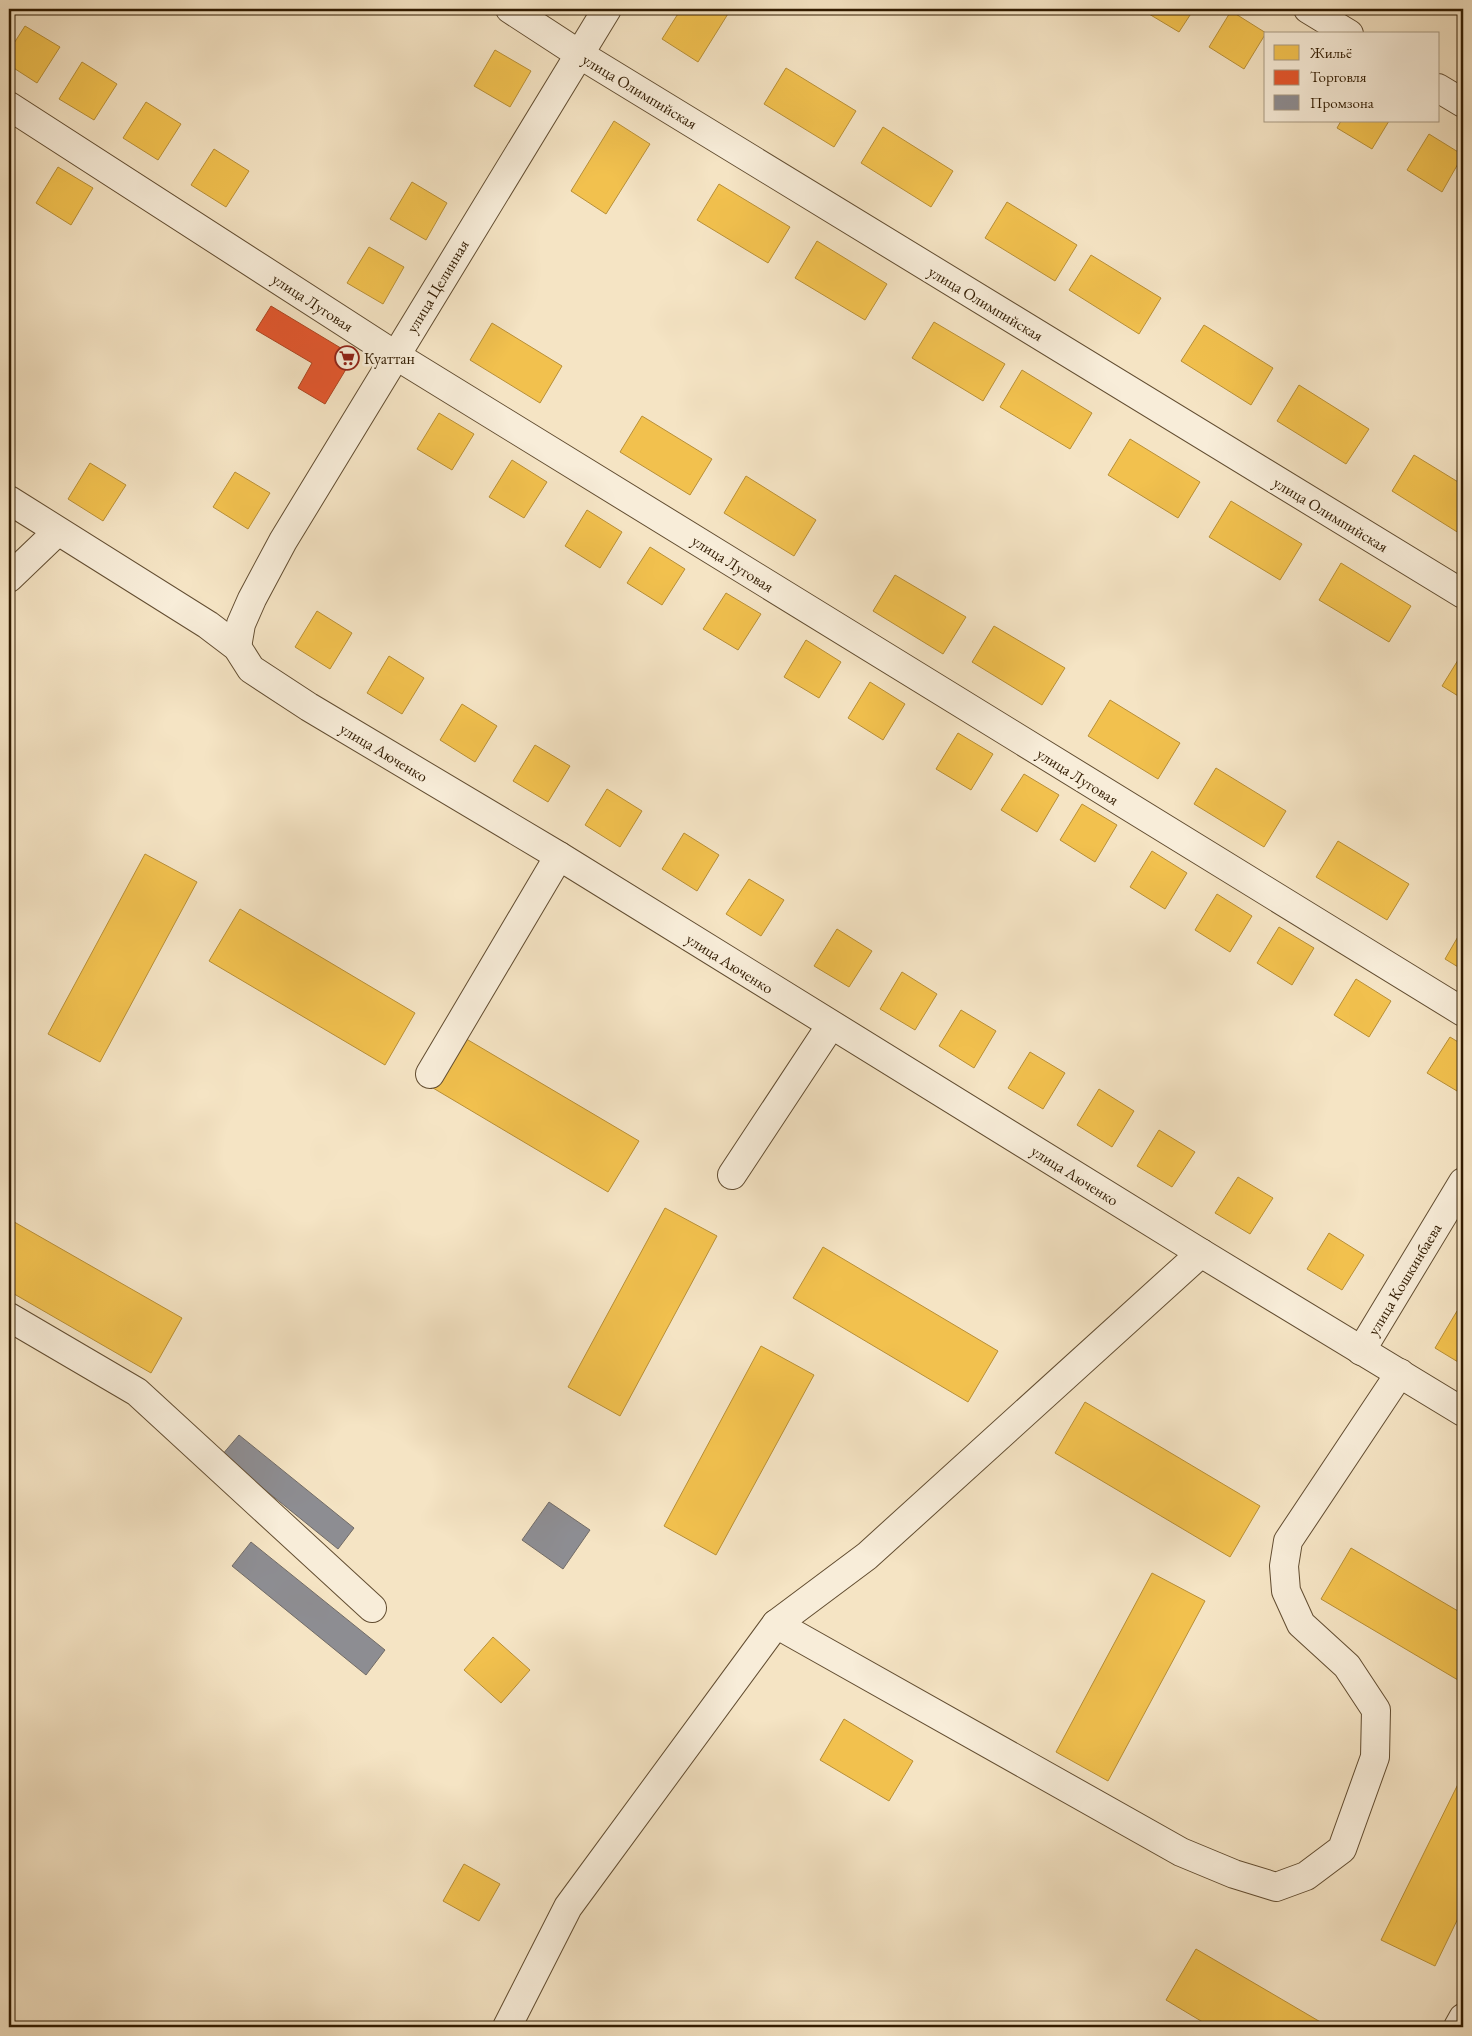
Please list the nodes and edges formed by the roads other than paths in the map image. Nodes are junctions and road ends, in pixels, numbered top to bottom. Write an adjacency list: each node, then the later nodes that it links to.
1 (510, 9): 5 (street, улица Олимпийская)
2 (607, 9): 5 (street, улица Целинная)
3 (1308, 9): 4 (street)
4 (1346, 32)
5 (579, 54): 9 (street, улица Целинная); 13 (street, улица Олимпийская)
6 (1440, 89): 7 (street)
7 (1463, 103)
8 (9, 106): 9 (street, улица Луговая)
9 (395, 355): 14 (street, улица Целинная); 16 (street, улица Луговая)
10 (9, 500): 11 (street, улица Аюченко)
11 (57, 532): 12 (street); 14 (street, улица Аюченко)
12 (9, 578)
13 (1463, 594)
14 (237, 648): 15 (street, улица Аюченко)
15 (559, 856): 17 (street, улица Аюченко); 18 (street)
16 (1463, 1012)
17 (831, 1025): 19 (street); 21 (street, улица Аюченко)
18 (430, 1074)
19 (732, 1175)
20 (1463, 1182): 23 (street, улица Кошкинбаева)
21 (1201, 1253): 23 (street, улица Аюченко); 27 (street)
22 (9, 1318): 26 (street)
23 (1361, 1351): 24 (street, улица Аюченко)
24 (1400, 1373): 25 (street, улица Аюченко); 27 (street)
25 (1463, 1412)
26 (372, 1608)
27 (776, 1624): 29 (street)
28 (1463, 2018): 30 (street)
29 (507, 2027)
30 (1458, 2027)

